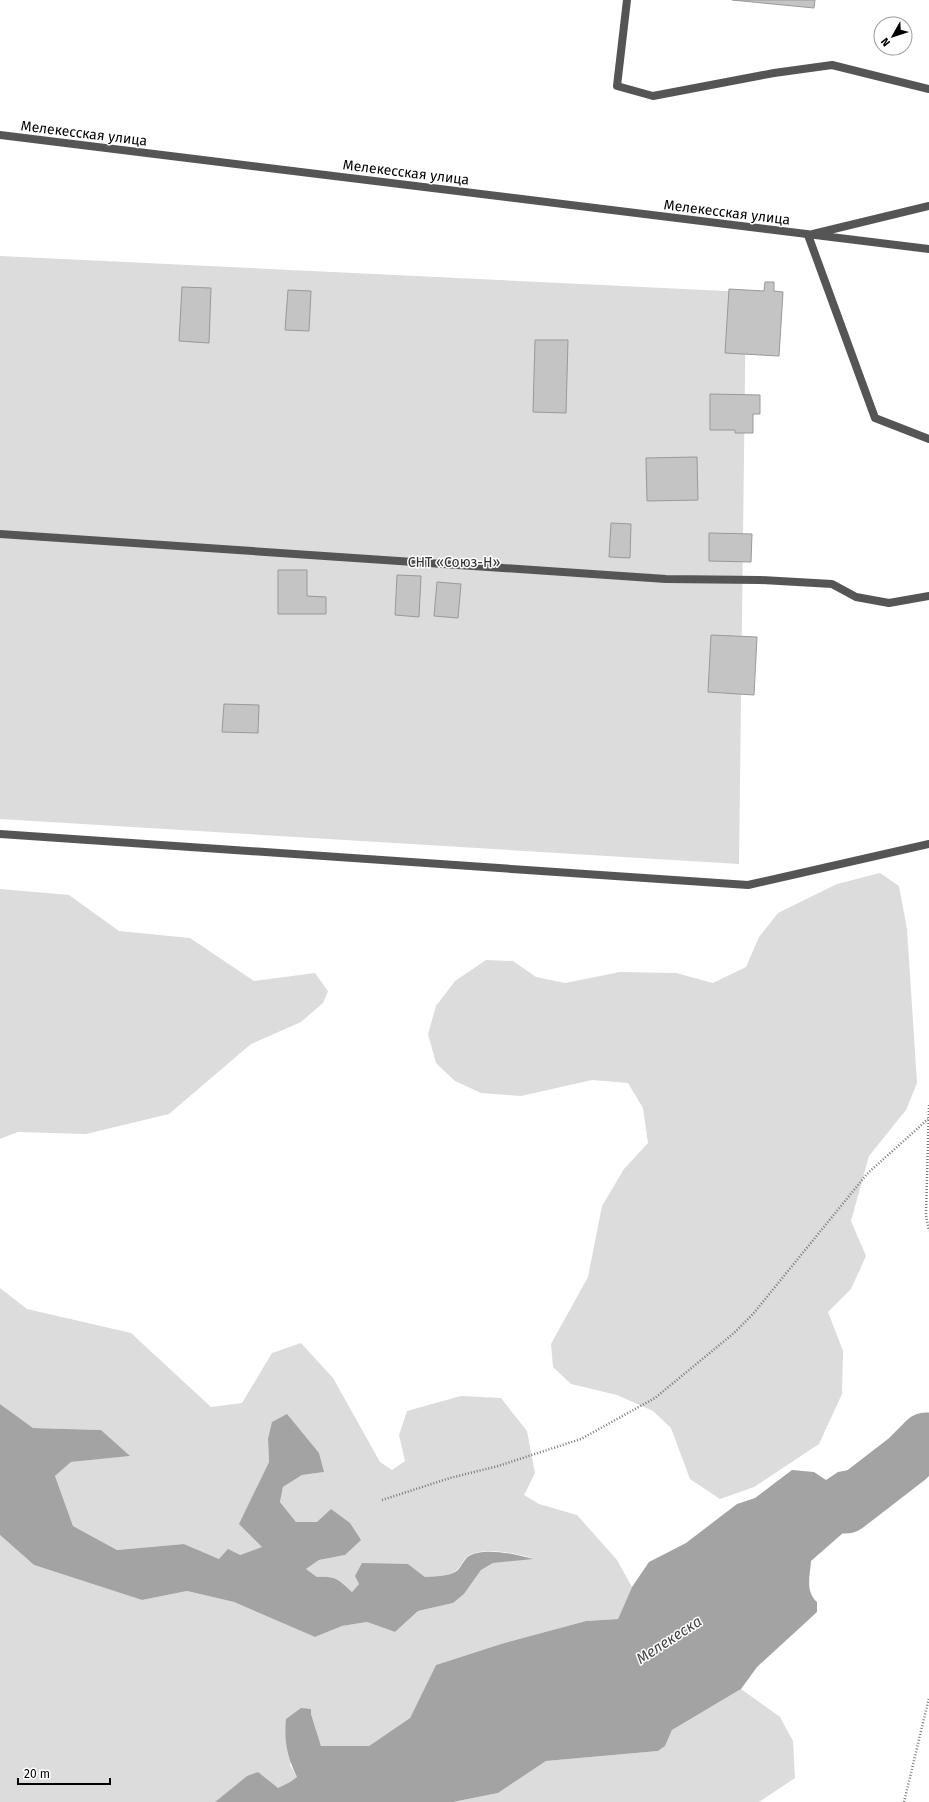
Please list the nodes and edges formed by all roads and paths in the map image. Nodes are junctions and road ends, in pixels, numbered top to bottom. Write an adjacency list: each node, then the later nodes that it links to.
1 (627, 0): 2 (street)
2 (929, 89)
3 (0, 135): 5 (street, Мелекесская улица)
4 (929, 206): 5 (street)
5 (808, 235): 6 (street, Мелекесская улица); 7 (street)
6 (929, 249)
7 (929, 439)
8 (0, 534): 9 (street)
9 (929, 596)
10 (0, 834): 11 (street)
11 (929, 844)
12 (929, 1105): 13 (path)
13 (928, 1119): 14 (path); 15 (path)
14 (929, 1231)
15 (382, 1500)
16 (929, 1698): 17 (path)
17 (904, 1802)

